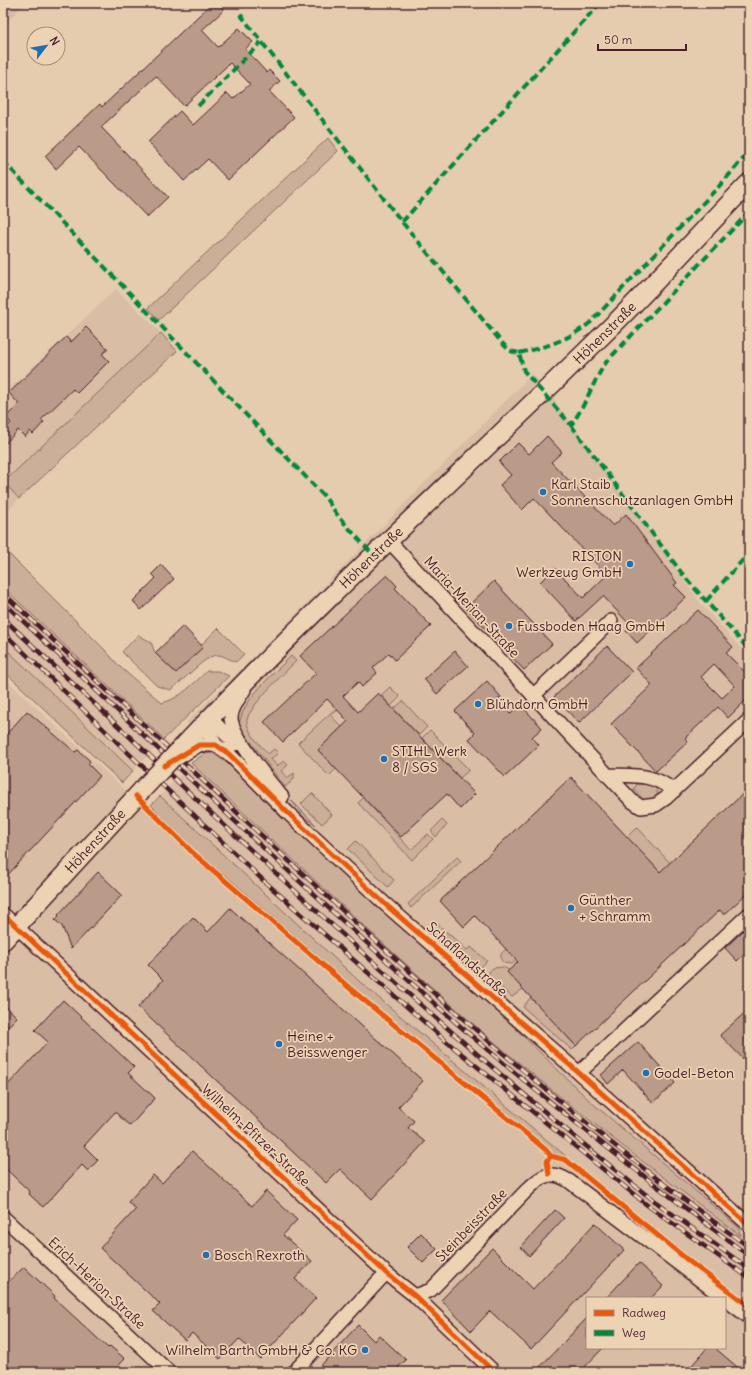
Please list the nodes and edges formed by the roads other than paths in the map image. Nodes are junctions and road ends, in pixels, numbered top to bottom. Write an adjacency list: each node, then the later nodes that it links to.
1 (749, 183): 2 (main road, Höhenstraße)
2 (388, 540): 4 (main road, Höhenstraße); 5 (street, Maria-Merian-Straße)
3 (611, 621): 5 (street)
4 (266, 660): 7 (main road, Höhenstraße); 11 (street, Schaflandstraße)
5 (533, 696): 9 (street, Maria-Merian-Straße)
6 (749, 720): 10 (street, Maria-Merian-Straße)
7 (198, 736): 8 (street); 8 (street, Schaflandstraße); 11 (street, Schaflandstraße); 15 (main road, Höhenstraße, bridge)
8 (216, 745): 12 (street, Schaflandstraße)
9 (608, 775): 10 (street); 10 (street, Maria-Merian-Straße)
10 (674, 791)
11 (279, 794): 12 (street, Schaflandstraße)
12 (316, 837): 17 (street, Schaflandstraße)
13 (3, 914): 15 (street, Wilhelm-Pfitzer-Straße)
14 (749, 914): 17 (street)
15 (16, 927): 16 (main road, Höhenstraße); 20 (street, Wilhelm-Pfitzer-Straße)
16 (3, 941)
17 (579, 1073): 19 (street, Schaflandstraße)
18 (3, 1217): 25 (street, Erich-Herion-Straße)
19 (749, 1225)
20 (386, 1273): 21 (street, Wilhelm-Pfitzer-Straße); 26 (street)
21 (415, 1296): 22 (street, Steinbeisstraße); 27 (street, Wilhelm-Pfitzer-Straße)
22 (723, 1297)
23 (726, 1300): 24 (street)
24 (749, 1317)
25 (169, 1372)
26 (294, 1372)
27 (494, 1372)

